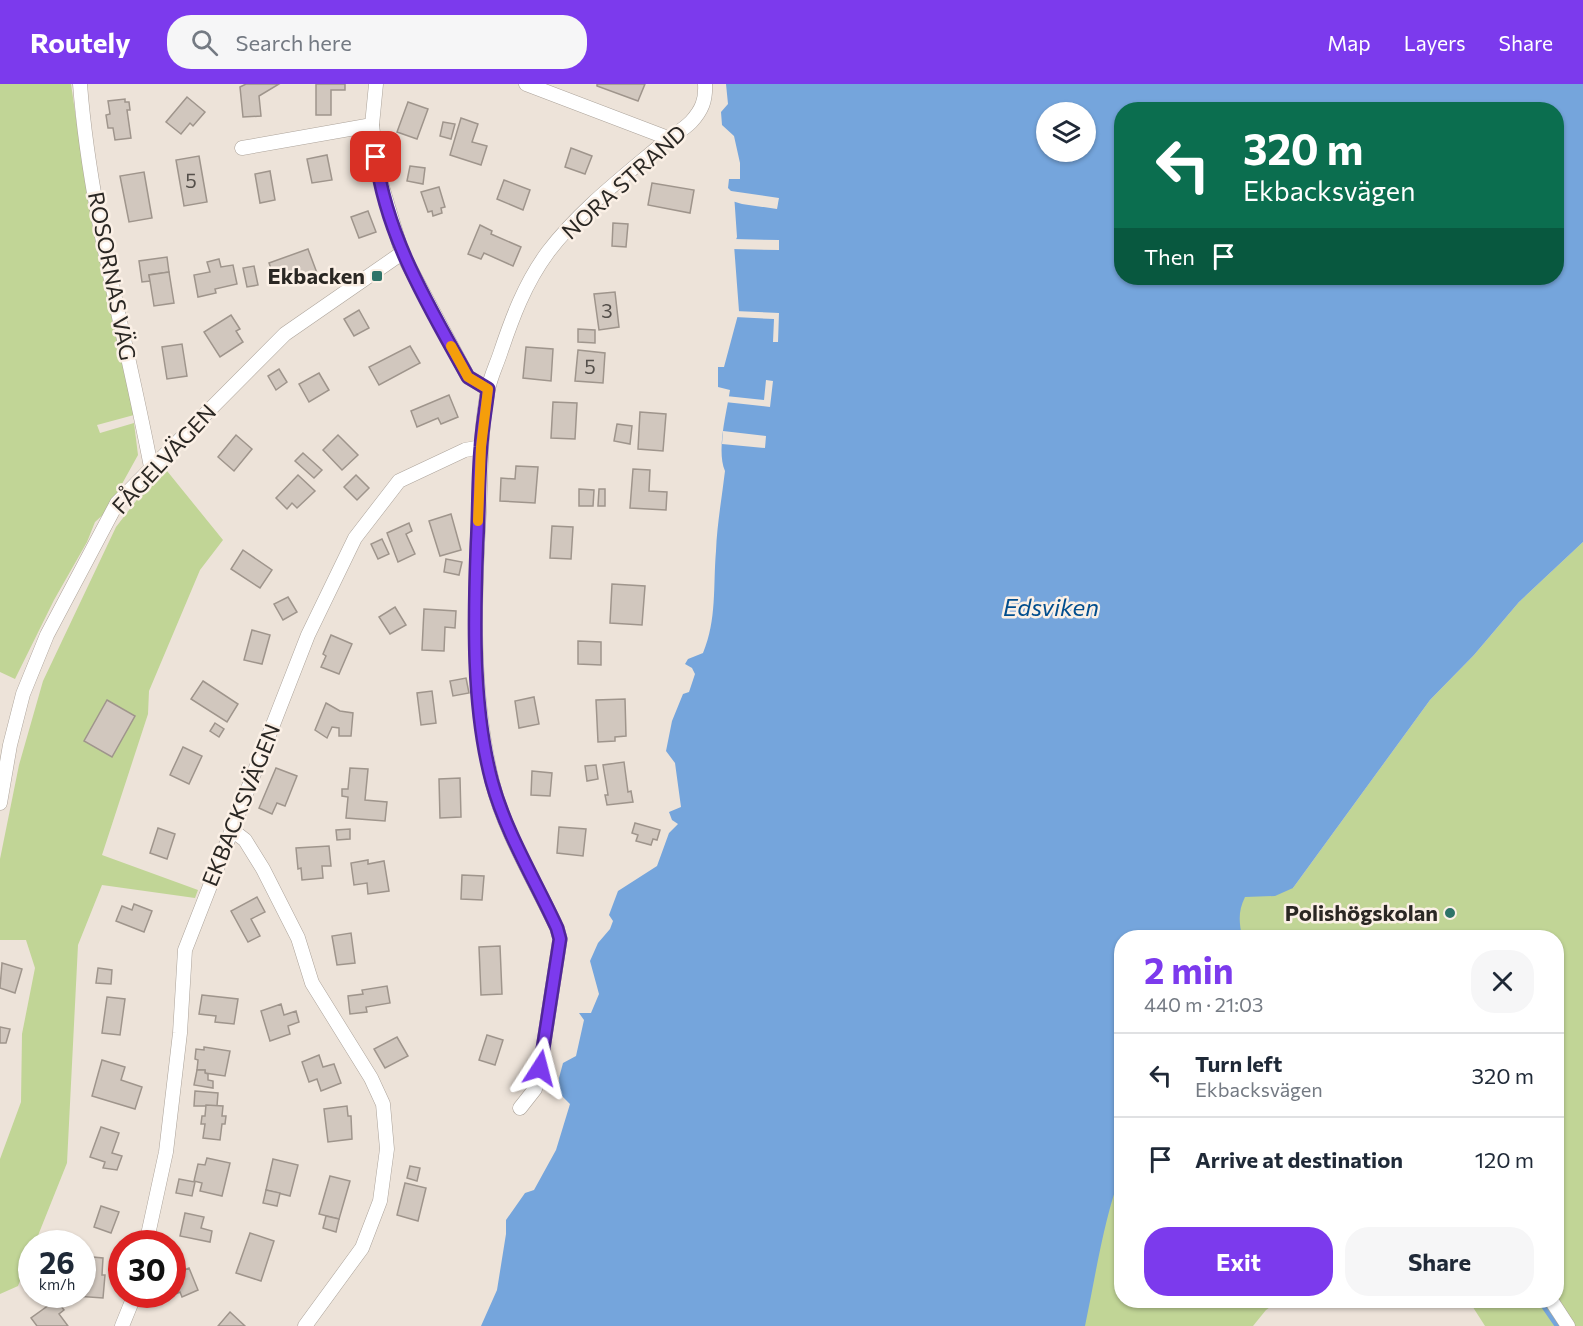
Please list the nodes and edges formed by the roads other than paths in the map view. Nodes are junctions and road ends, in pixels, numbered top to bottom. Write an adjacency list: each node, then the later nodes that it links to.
1 (80, 84): 11 (street, ROSORNAS VÄG)
2 (376, 84): 5 (street)
3 (526, 84): 6 (street)
4 (705, 84): 6 (street, NORA STRAND)
5 (372, 125): 7 (street); 8 (street)
6 (668, 138): 9 (street, NORA STRAND)
7 (242, 148)
8 (402, 253): 9 (street); 11 (street, FÅGELVÄGEN)
9 (488, 389): 10 (street, NORA STRAND)
10 (481, 447): 13 (street, EKBACKSVÄGEN); 14 (street, NORA STRAND)
11 (151, 467): 12 (street, FÅGELVÄGEN)
12 (0, 803)
13 (232, 830): 15 (street, EKBACKSVÄGEN); 19 (street)
14 (520, 1108)
15 (149, 1230)
16 (129, 1308): 18 (street)
17 (1556, 1308): 20 (street)
18 (122, 1326)
19 (304, 1326)
20 (1568, 1326)

